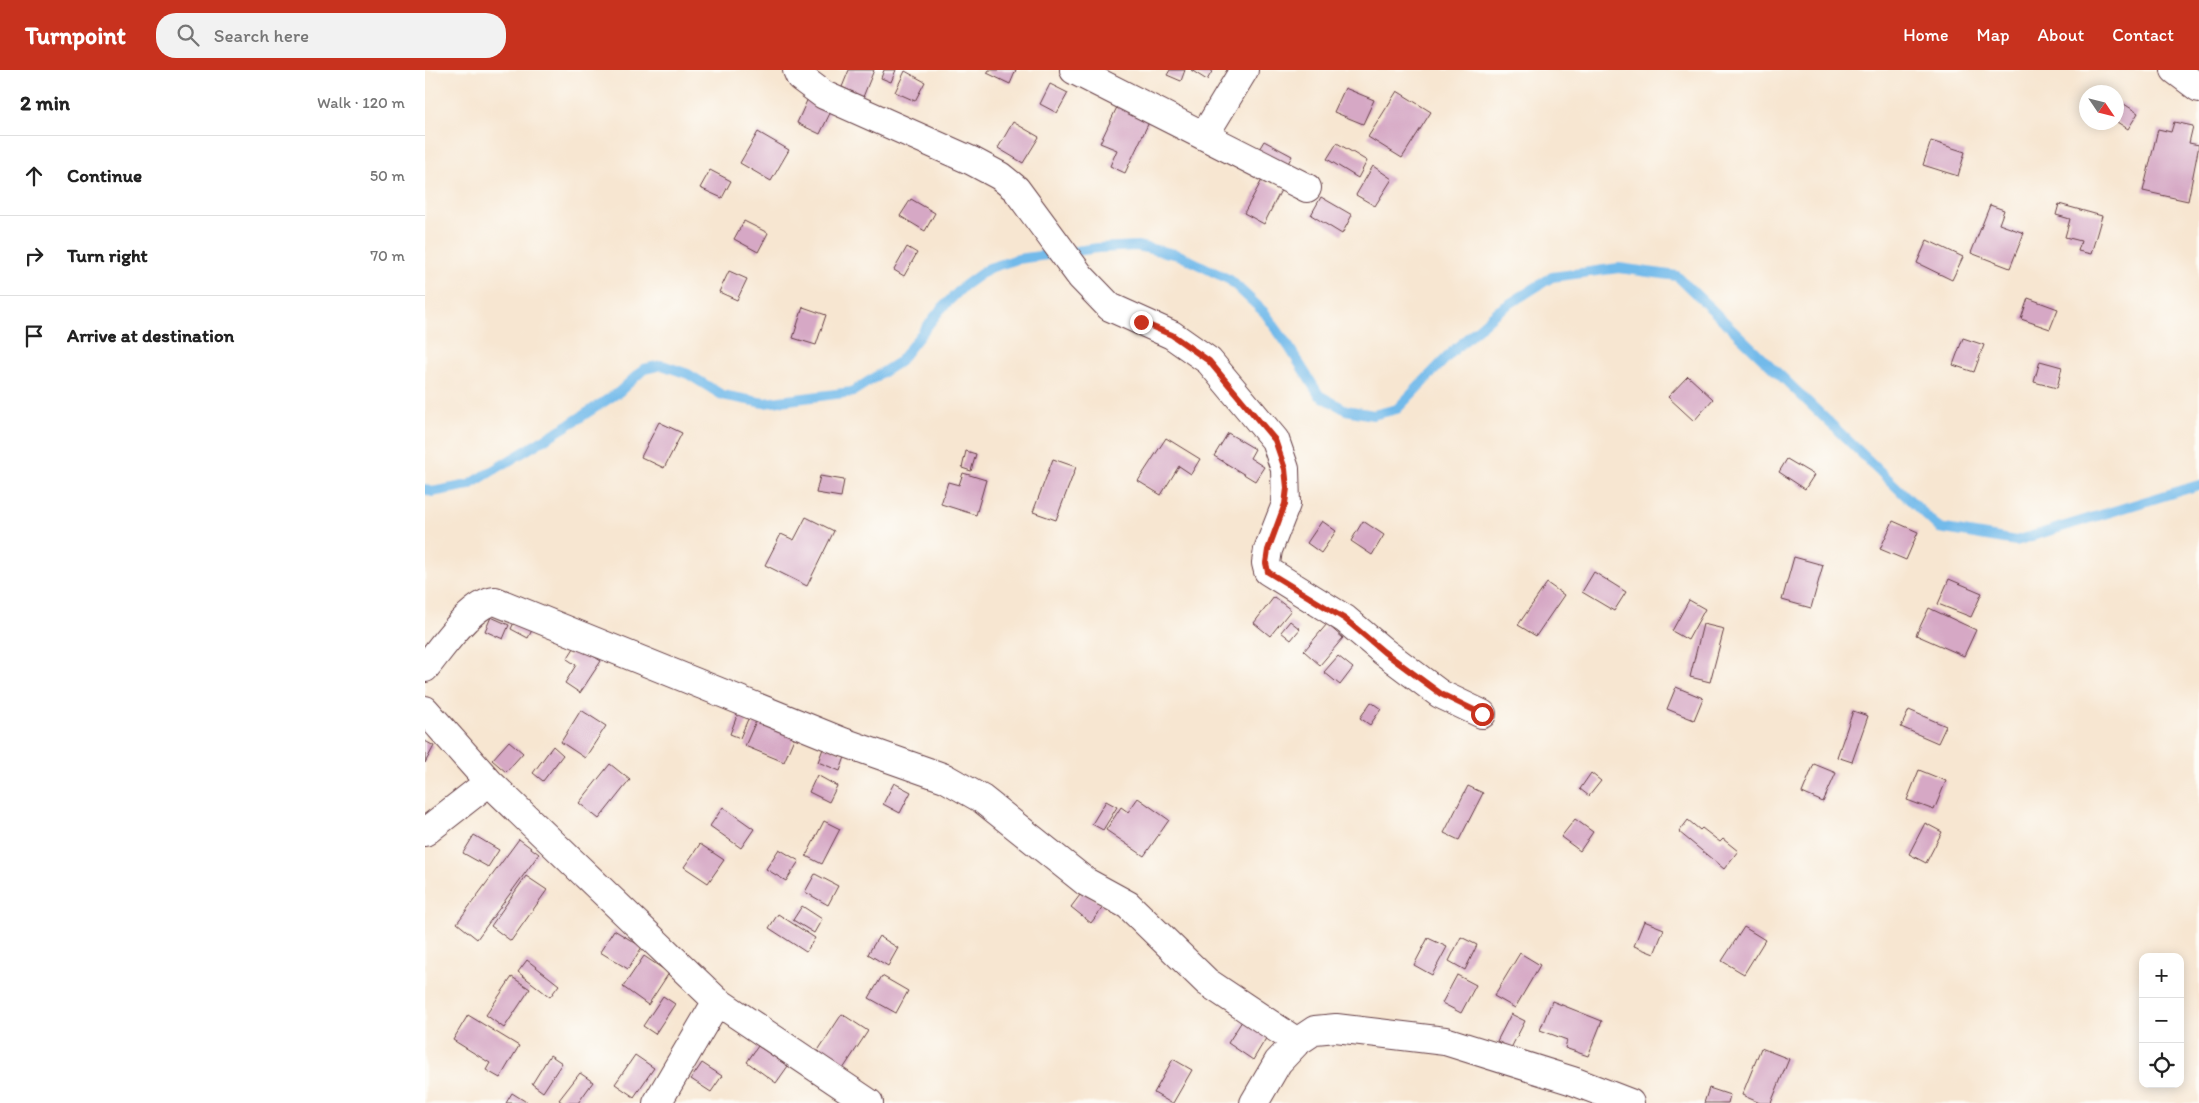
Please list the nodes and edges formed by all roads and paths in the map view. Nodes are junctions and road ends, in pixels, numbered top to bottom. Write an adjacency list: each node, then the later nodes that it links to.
1 (797, 70): 10 (street)
2 (1074, 70): 6 (street)
3 (1244, 70): 6 (street)
4 (2175, 70): 5 (street)
5 (2199, 88)
6 (1204, 136): 7 (street)
7 (1307, 188)
8 (425, 668): 14 (street)
9 (425, 710): 11 (street)
10 (1482, 714)
11 (489, 782): 12 (street); 13 (street)
12 (425, 832)
13 (717, 1001): 15 (street); 16 (street)
14 (1297, 1042): 17 (street); 18 (street)
15 (657, 1103)
16 (869, 1103)
17 (1254, 1103)
18 (1629, 1103)

